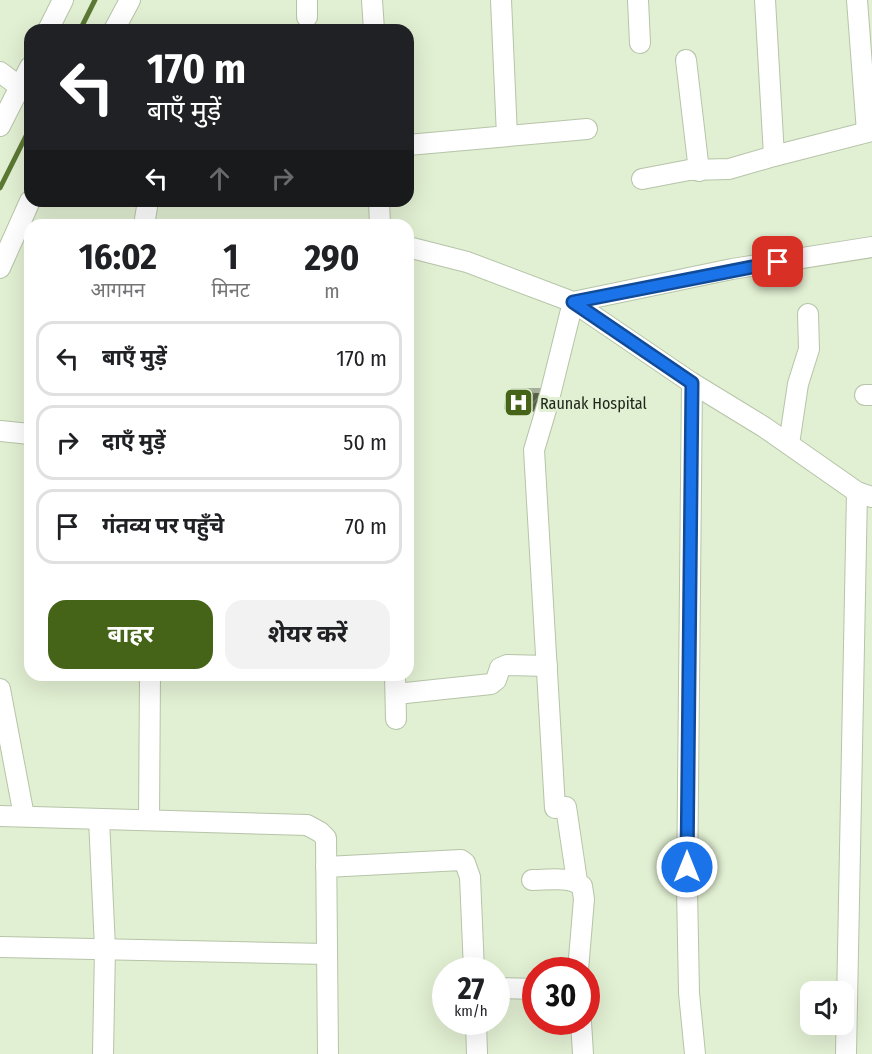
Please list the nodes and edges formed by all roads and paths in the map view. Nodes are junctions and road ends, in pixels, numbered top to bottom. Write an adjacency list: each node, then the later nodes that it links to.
1 (63, 0): 8 (street)
2 (130, 0): 9 (street)
3 (372, 0): 10 (street)
4 (501, 0): 19 (street)
5 (638, 0): 11 (street)
6 (765, 0): 21 (street)
7 (857, 0): 18 (street)
8 (51, 24)
9 (117, 24)
10 (374, 24)
11 (640, 43)
12 (686, 60): 22 (street)
13 (0, 72): 15 (street)
14 (24, 79): 15 (street)
15 (20, 87): 16 (street)
16 (0, 126)
17 (587, 129): 19 (street)
18 (869, 131): 21 (street)
19 (507, 136): 20 (street)
20 (414, 144)
21 (774, 156): 22 (street)
22 (699, 171): 23 (street)
23 (642, 179)
24 (27, 207): 27 (street)
25 (872, 247): 28 (street)
26 (414, 248): 28 (street)
27 (0, 268)
28 (573, 302): 30 (street); 35 (street)
29 (808, 314): 33 (street)
30 (692, 383): 33 (street); 58 (street)
31 (0, 431): 32 (street)
32 (24, 433)
33 (789, 444): 34 (street)
34 (865, 495): 59 (street)
35 (547, 666): 37 (street); 46 (street)
36 (150, 681): 43 (street)
37 (395, 684): 39 (street)
38 (0, 688): 41 (street)
39 (396, 719)
40 (0, 816): 41 (street)
41 (24, 816): 42 (street)
42 (99, 819): 43 (street); 48 (street)
43 (149, 820): 44 (street)
44 (326, 867): 49 (street); 50 (street)
45 (532, 880): 46 (street)
46 (577, 882): 51 (street)
47 (0, 947): 48 (street)
48 (105, 948): 49 (street); 54 (street)
49 (327, 954): 55 (street)
50 (473, 957)
51 (579, 957)
52 (476, 1035): 56 (street)
53 (582, 1035): 57 (street)
54 (103, 1054)
55 (328, 1054)
56 (477, 1054)
57 (583, 1054)
58 (695, 1054)
59 (846, 1054)

